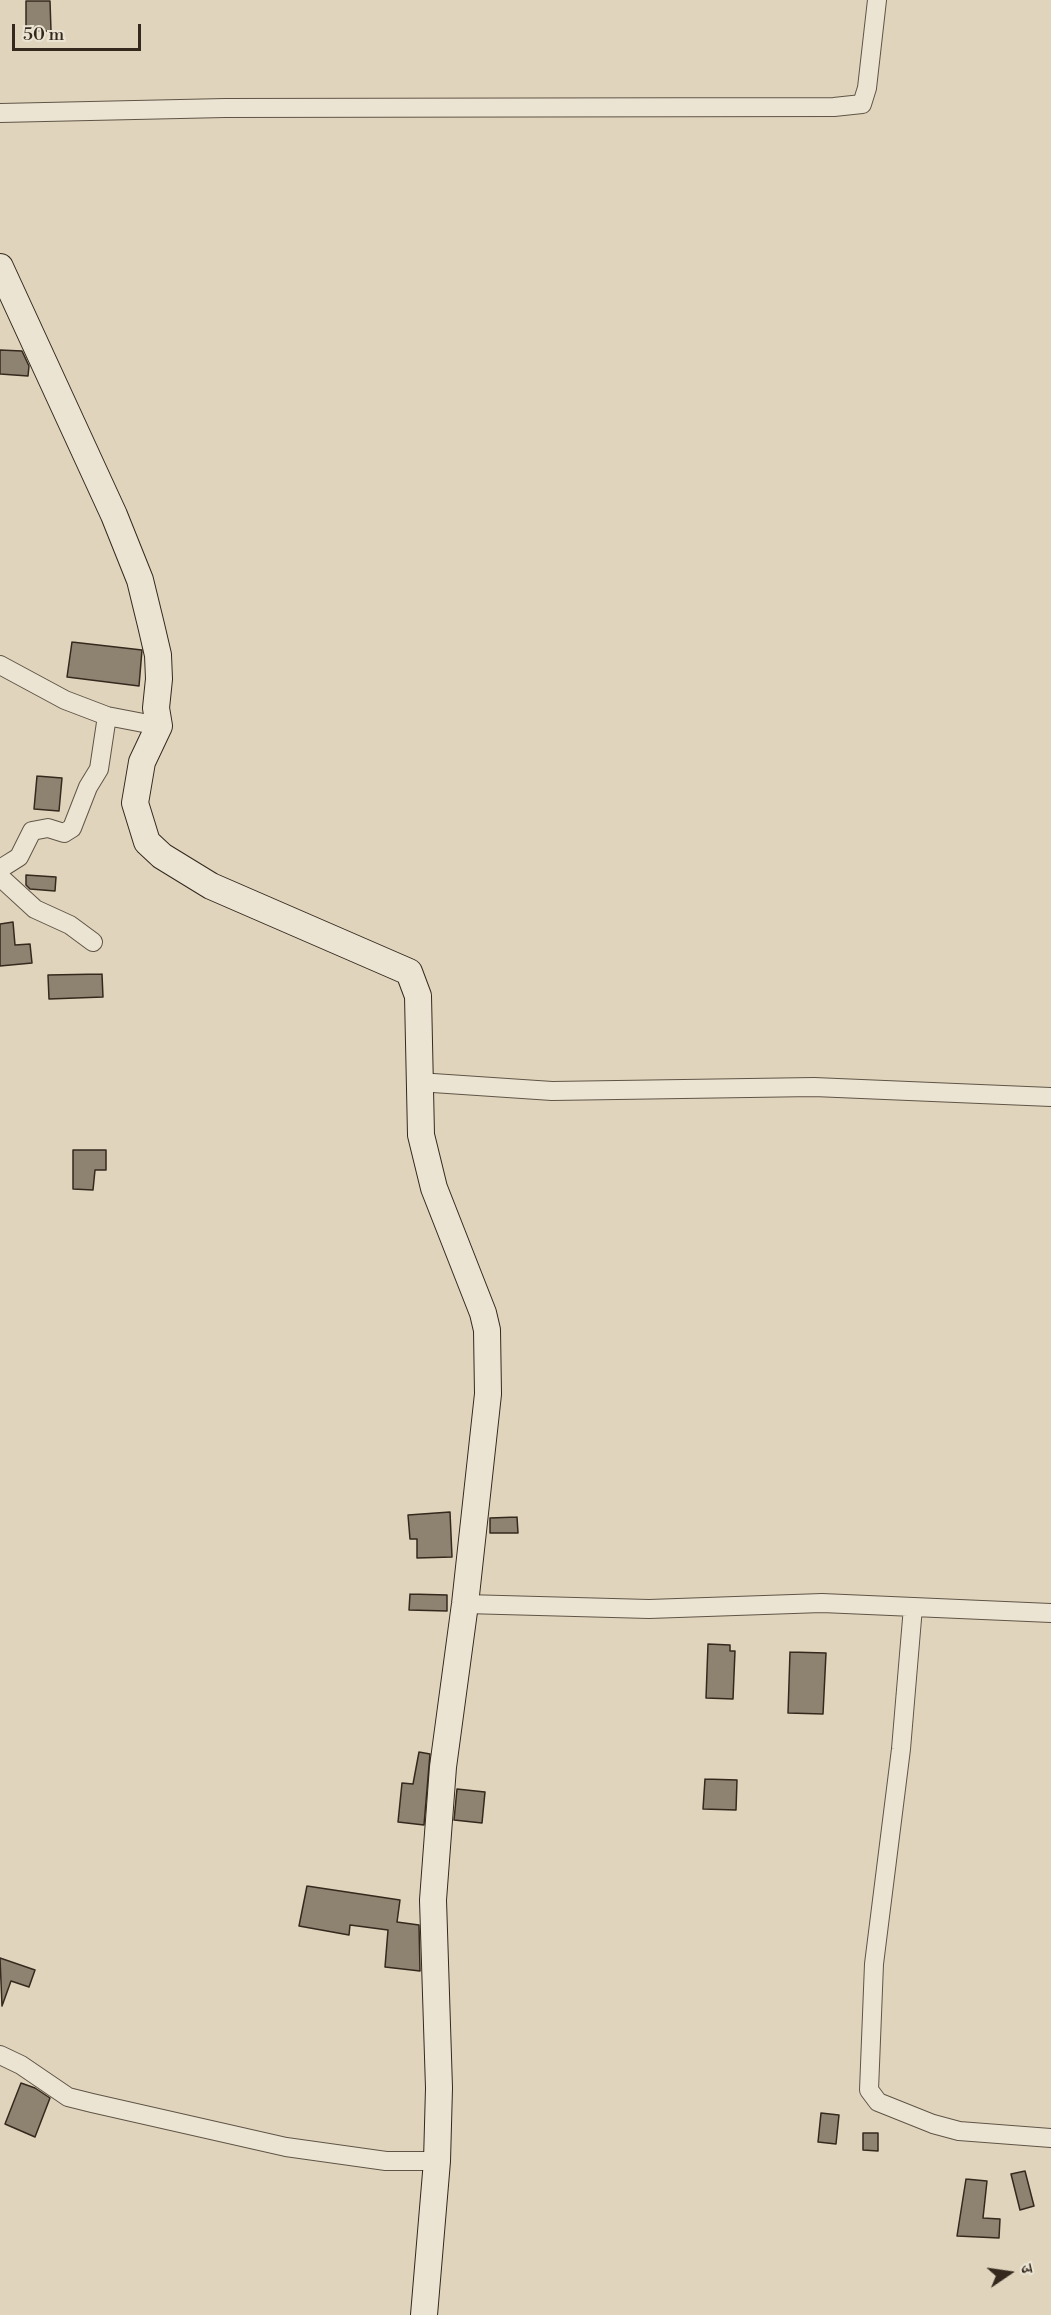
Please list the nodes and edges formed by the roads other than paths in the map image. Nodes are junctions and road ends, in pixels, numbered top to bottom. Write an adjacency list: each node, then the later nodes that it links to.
1 (877, 0): 2 (street)
2 (0, 112)
3 (0, 267): 6 (street)
4 (0, 665): 5 (street)
5 (107, 716): 6 (street); 7 (street)
6 (159, 726): 10 (street)
7 (0, 869)
8 (0, 877): 9 (street)
9 (93, 942)
10 (418, 1082): 11 (street); 12 (street)
11 (1051, 1097)
12 (465, 1604): 13 (street); 17 (street)
13 (912, 1607): 14 (street); 16 (street)
14 (1051, 1613)
15 (0, 2055): 17 (street)
16 (1051, 2138)
17 (437, 2161): 18 (street)
18 (424, 2315)

